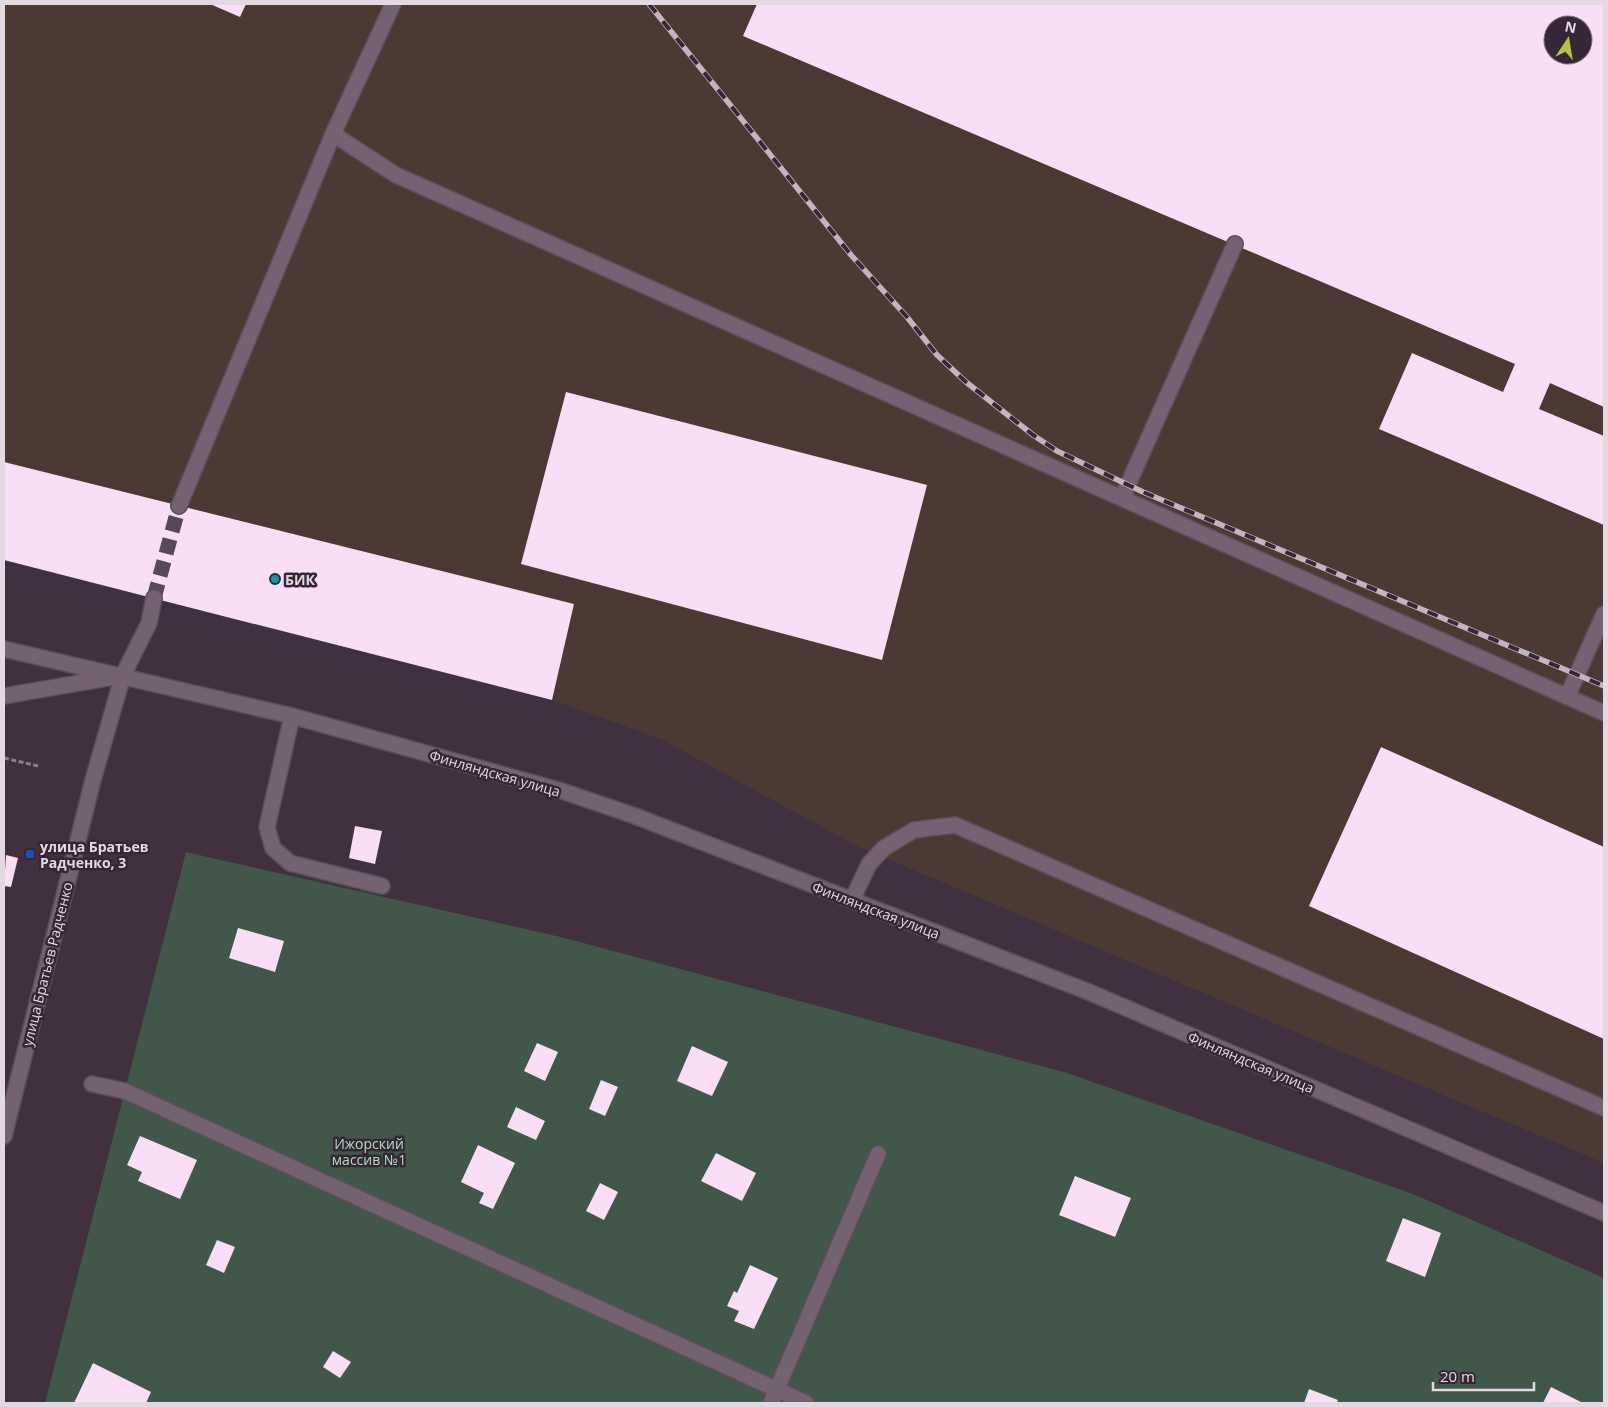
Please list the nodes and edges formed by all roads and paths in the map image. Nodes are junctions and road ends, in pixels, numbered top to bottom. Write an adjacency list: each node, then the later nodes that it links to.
1 (393, 4): 2 (street)
2 (333, 134): 4 (street); 5 (street)
3 (1235, 244): 4 (street)
4 (1122, 498): 11 (street)
5 (179, 506)
6 (154, 598): 9 (street, улица Братьев Радченко)
7 (1604, 614): 11 (street)
8 (4, 649): 9 (street, Финляндская улица)
9 (123, 675): 10 (street, Финляндская улица); 13 (street, Финляндская улица); 20 (street, улица Братьев Радченко)
10 (4, 696)
11 (1567, 696): 12 (street)
12 (1604, 713)
13 (292, 716): 16 (street); 17 (street, Финляндская улица)
14 (4, 758): 15 (path)
15 (38, 766)
16 (382, 886)
17 (852, 900): 19 (street); 22 (street, Финляндская улица)
18 (92, 1084): 23 (street)
19 (1604, 1108)
20 (4, 1136)
21 (878, 1154): 23 (street)
22 (1604, 1213)
23 (774, 1397): 24 (street)
24 (806, 1403)

